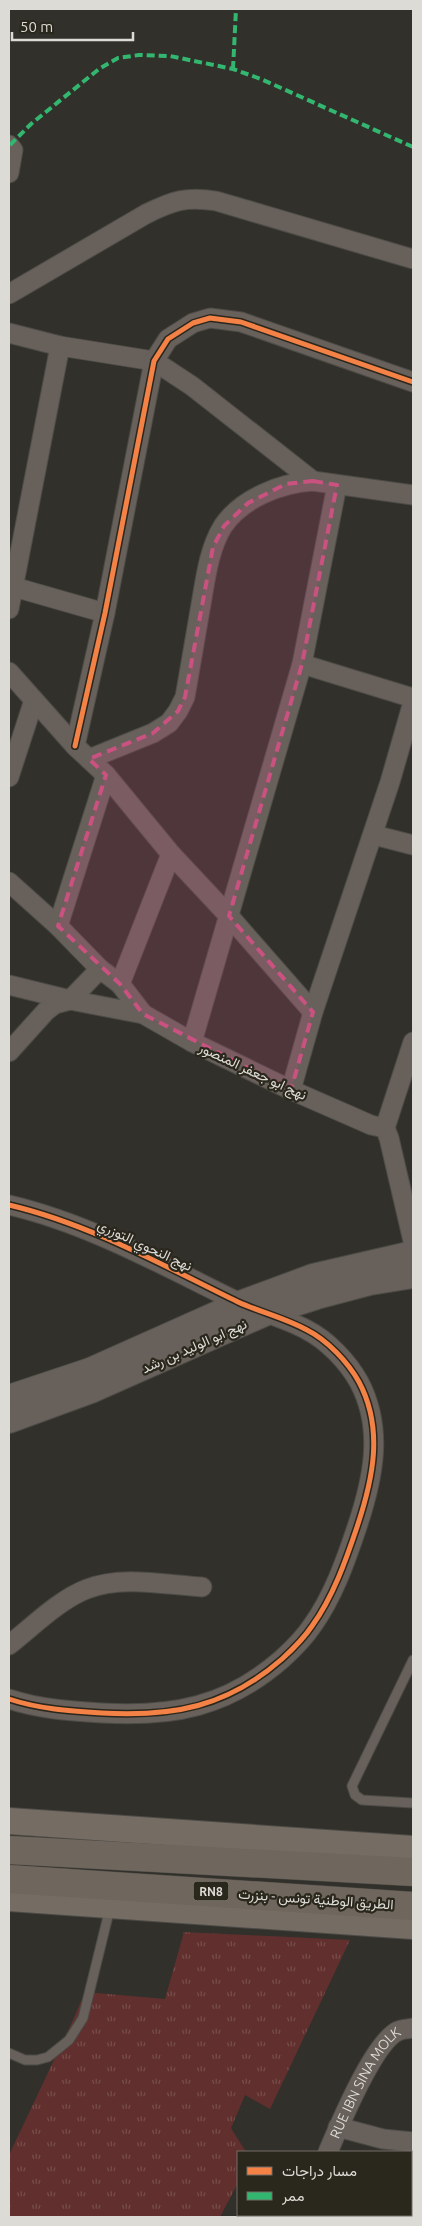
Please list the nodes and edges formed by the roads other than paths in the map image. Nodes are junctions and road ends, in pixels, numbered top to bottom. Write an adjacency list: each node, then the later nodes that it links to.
1 (9, 145): 2 (street)
2 (9, 173)
3 (413, 259): 4 (street)
4 (9, 294)
5 (9, 333): 6 (street)
6 (60, 346): 7 (street); 12 (street)
7 (154, 361): 8 (street); 9 (street); 14 (street)
8 (413, 382)
9 (313, 481): 10 (street); 20 (street)
10 (337, 486): 11 (street); 15 (street)
11 (413, 495)
12 (14, 587): 13 (street); 14 (street)
13 (9, 609)
14 (105, 613): 20 (street)
15 (302, 664): 18 (street); 27 (street)
16 (9, 672): 17 (street)
17 (34, 700): 20 (street); 22 (street)
18 (413, 700): 19 (street)
19 (408, 738): 23 (street)
20 (82, 752): 21 (street)
21 (106, 775): 25 (street); 28 (street)
22 (9, 777)
23 (374, 834): 24 (street); 33 (street)
24 (413, 845)
25 (171, 854): 27 (street); 30 (street)
26 (9, 882): 28 (street)
27 (230, 916): 33 (street); 35 (street)
28 (58, 926): 29 (street)
29 (100, 969): 30 (street); 32 (street)
30 (120, 984): 34 (street)
31 (9, 985): 32 (street, نهج ابو جعفر المنصور)
32 (70, 1000): 34 (street, نهج ابو جعفر المنصور); 37 (street)
33 (313, 1012): 38 (street)
34 (142, 1014): 35 (street, نهج ابو جعفر المنصور)
35 (192, 1042): 38 (street, نهج ابو جعفر المنصور)
36 (413, 1042): 39 (street)
37 (9, 1052)
38 (291, 1090): 39 (street, نهج ابو جعفر المنصور)
39 (385, 1128): 41 (street)
40 (9, 1205): 44 (street, نهج النحوي التوزري)
41 (413, 1241)
42 (413, 1253): 44 (street, نهج ابو الوليد بن رشد)
43 (413, 1276): 45 (street, نهج ابو الوليد بن رشد)
44 (240, 1303): 45 (street, نهج النحوي التوزري); 46 (street, نهج ابو الوليد بن رشد)
45 (267, 1314): 47 (street, نهج ابو الوليد بن رشد); 51 (street, نهج النحوي التوزري)
46 (9, 1397)
47 (9, 1421)
48 (202, 1587): 49 (street)
49 (9, 1645)
50 (413, 1660): 52 (lane)
51 (9, 1699)
52 (413, 1803)
53 (9, 1821): 55 (main road)
54 (9, 1848): 56 (highway, RN8)
55 (413, 1849)
56 (63, 1852): 57 (highway, RN8); 58 (highway, RN8)
57 (413, 1853)
58 (413, 1872)
59 (9, 1878): 62 (highway, الطريق الوطنية تونس - بنزرت / RN8)
60 (9, 1892): 62 (highway, RN8)
61 (9, 1898): 63 (main road)
62 (322, 1899): 64 (highway, الطريق الوطنية تونس - بنزرت / RN8)
63 (111, 1905): 65 (main road); 67 (lane)
64 (413, 1906)
65 (413, 1926)
66 (413, 2028): 68 (street, RUE IBN SINA MOLK)
67 (9, 2052)
68 (338, 2126): 69 (street); 70 (street, RUE IBN SINA MOLK)
69 (413, 2142)
70 (328, 2151)

